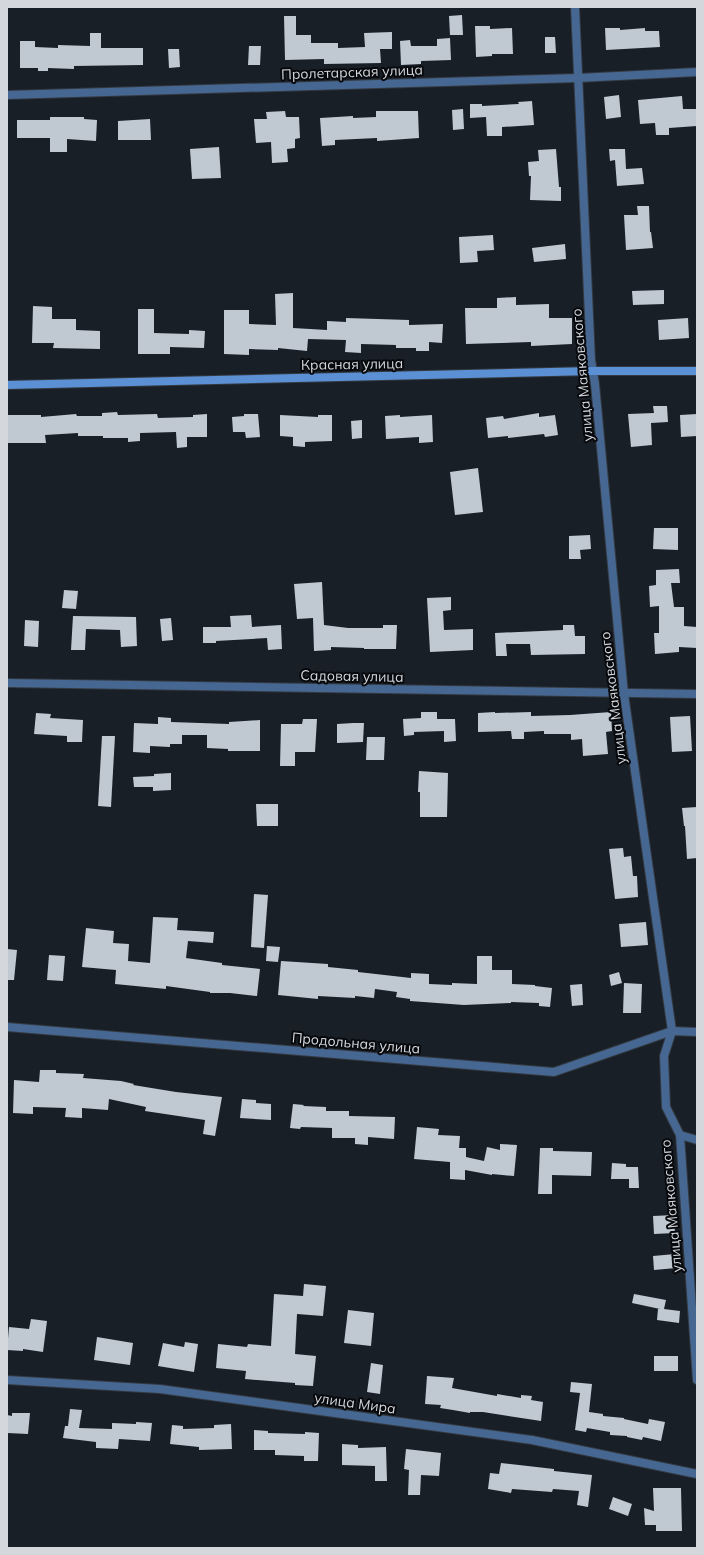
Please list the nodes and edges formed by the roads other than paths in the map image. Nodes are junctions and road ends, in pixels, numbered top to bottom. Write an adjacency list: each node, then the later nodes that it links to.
1 (575, 7): 3 (street, улица Маяковского)
2 (697, 72): 3 (street, Пролетарская улица)
3 (578, 78): 4 (street, Пролетарская улица); 5 (street, улица Маяковского)
4 (7, 95)
5 (593, 371): 6 (street, Красная улица); 7 (street, Красная улица); 9 (street, улица Маяковского)
6 (697, 371)
7 (7, 385)
8 (7, 683): 9 (street, Садовая улица)
9 (624, 694): 10 (street, Садовая улица); 12 (street, улица Маяковского)
10 (697, 694)
11 (7, 1027): 12 (street, Продольная улица)
12 (672, 1031): 13 (street, Продольная улица); 14 (street, улица Маяковского)
13 (697, 1032)
14 (680, 1135): 15 (street); 17 (street, улица Маяковского)
15 (697, 1140)
16 (7, 1380): 18 (street, улица Мира)
17 (697, 1380)
18 (697, 1474)

